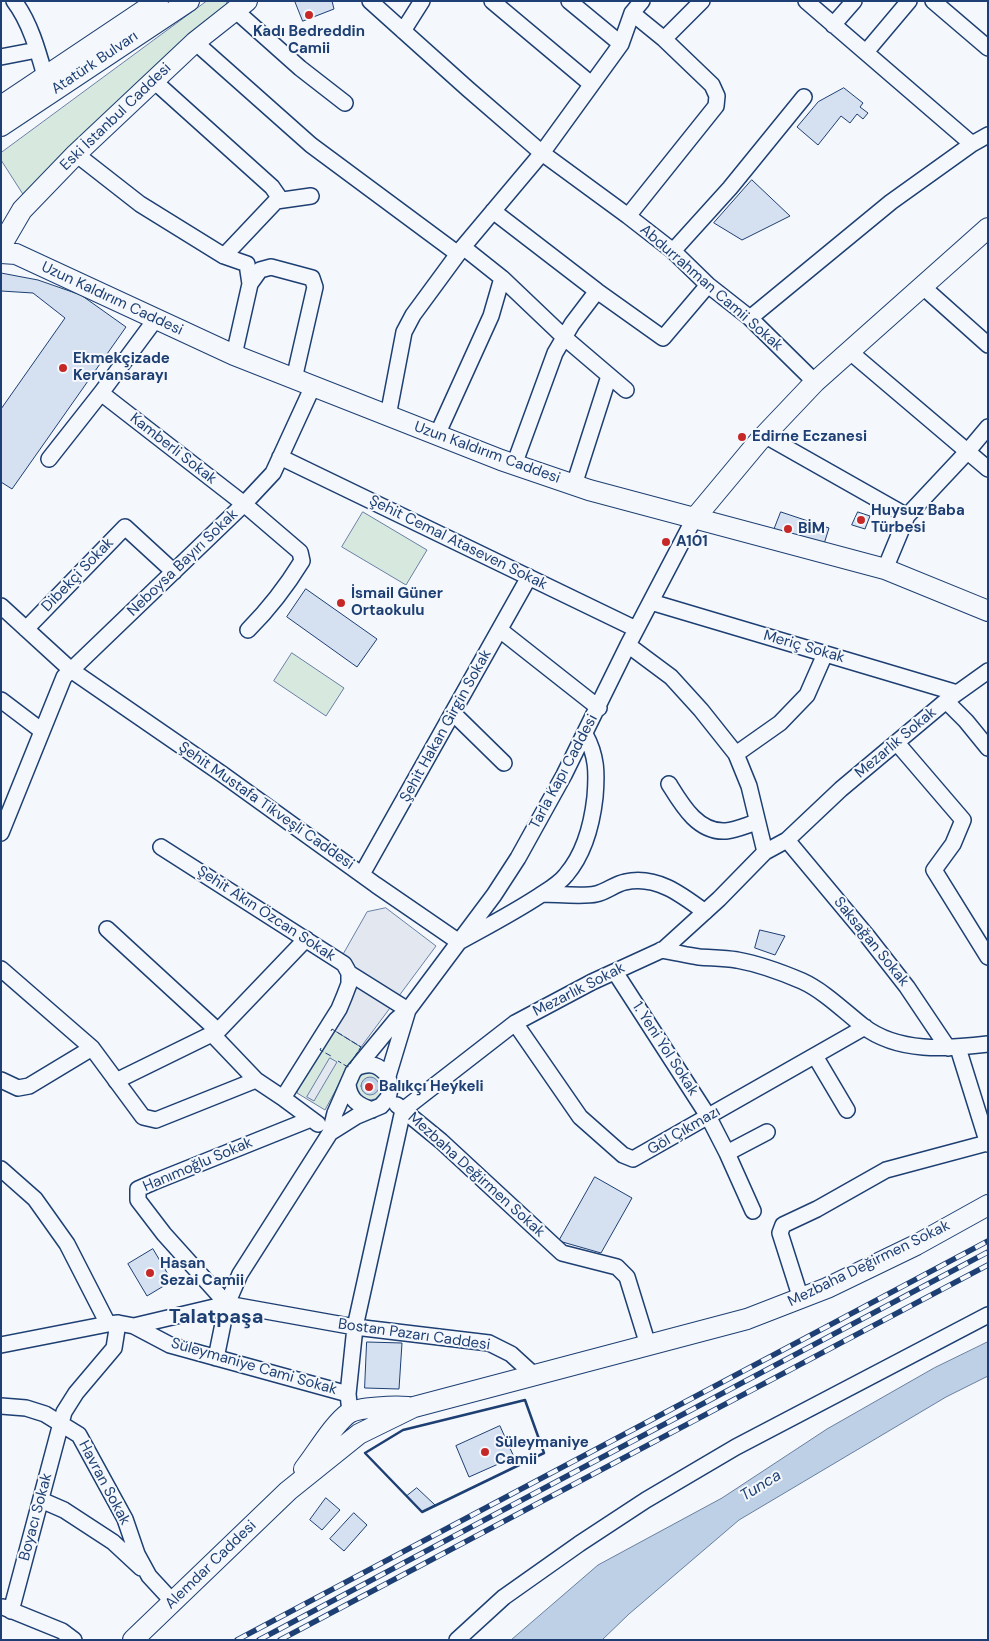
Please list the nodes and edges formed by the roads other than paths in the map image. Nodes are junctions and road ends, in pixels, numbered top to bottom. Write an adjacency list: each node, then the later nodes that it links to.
1 (14, 1): 22 (street)
2 (158, 1): 25 (main road, Atatürk Bulvarı)
3 (189, 1): 31 (main road, Atatürk Bulvarı)
4 (370, 1): 17 (street)
5 (422, 1): 17 (street)
6 (492, 1): 27 (street)
7 (569, 1): 20 (street)
8 (642, 1): 15 (street)
9 (702, 1): 18 (street)
10 (806, 1): 16 (street)
11 (854, 1): 16 (street)
12 (909, 1): 23 (street)
13 (933, 1): 21 (street)
14 (241, 6): 19 (main road, Eski İstanbul Caddesi); 29 (street)
15 (632, 13): 18 (street, Abdurrahman Camii Sokak); 20 (street)
16 (833, 24): 23 (street)
17 (403, 31): 34 (street)
18 (664, 39): 39 (street, Abdurrahman Camii Sokak)
19 (195, 42): 26 (main road, Eski İstanbul Caddesi); 42 (street)
20 (621, 44): 27 (street)
21 (988, 48)
22 (37, 50): 24 (street); 25 (street)
23 (866, 52): 33 (street)
24 (1, 57)
25 (45, 76): 30 (main road, Atatürk Bulvarı)
26 (153, 80): 35 (main road, Eski İstanbul Caddesi); 37 (street)
27 (591, 84): 34 (street)
28 (804, 97): 43 (street)
29 (345, 103)
30 (1, 106)
31 (1, 126)
32 (988, 135): 33 (street)
33 (972, 144): 51 (street)
34 (542, 153): 38 (street); 39 (street)
35 (76, 154): 41 (main road, Eski İstanbul Caddesi); 45 (street)
36 (311, 196): 37 (street)
37 (281, 200): 45 (street)
38 (493, 211): 42 (street); 50 (street)
39 (628, 216): 43 (street, Abdurrahman Camii Sokak)
40 (988, 228): 49 (main road)
41 (1, 246)
42 (460, 251): 46 (street); 63 (street)
43 (673, 251): 48 (street, Abdurrahman Camii Sokak)
44 (1, 252): 52 (main road, Uzun Kaldırım Caddesi)
45 (224, 256): 47 (street)
46 (502, 278): 53 (street); 65 (street)
47 (250, 284): 56 (street); 58 (street)
48 (708, 286): 50 (street); 51 (street, Abdurrahman Camii Sokak)
49 (922, 286): 54 (street); 55 (main road)
50 (597, 291): 53 (street)
51 (750, 318): 59 (street, Abdurrahman Camii Sokak)
52 (155, 320): 56 (main road, Uzun Kaldırım Caddesi); 62 (street)
53 (565, 338): 57 (street); 70 (street)
54 (988, 345)
55 (849, 351): 59 (main road); 67 (street)
56 (234, 355): 58 (main road, Uzun Kaldırım Caddesi)
57 (609, 376): 61 (street); 72 (street)
58 (294, 379): 60 (main road, Uzun Kaldırım Caddesi)
59 (814, 382): 66 (main road)
60 (313, 386): 63 (main road, Uzun Kaldırım Caddesi); 68 (street, Neboysa Bayırı Sokak)
61 (626, 390)
62 (101, 393): 69 (street); 73 (street, Kamberli Sokak)
63 (388, 416): 65 (main road, Uzun Kaldırım Caddesi)
64 (988, 427): 67 (street)
65 (437, 435): 70 (main road, Uzun Kaldırım Caddesi)
66 (764, 435): 74 (street); 75 (main road)
67 (967, 452): 71 (street); 74 (street)
68 (280, 457): 73 (street, Neboysa Bayırı Sokak); 78 (street, Şehit Cemal Ataseven Sokak)
69 (49, 459)
70 (514, 465): 72 (main road, Uzun Kaldırım Caddesi)
71 (988, 468)
72 (574, 485): 75 (main road, Uzun Kaldırım Caddesi)
73 (244, 504): 77 (street, Neboysa Bayırı Sokak); 83 (street, Kamberli Sokak)
74 (907, 516): 76 (street)
75 (694, 519): 76 (main road, Uzun Kaldırım Caddesi); 79 (street, Tarla Kapı Caddesi)
76 (885, 569): 81 (main road, Uzun Kaldırım Caddesi)
77 (174, 572): 82 (street, Dibekçi Sokak); 88 (street, Neboysa Bayırı Sokak)
78 (529, 577): 84 (street, Şehit Hakan Girgin Sokak); 85 (street, Şehit Cemal Ataseven Sokak)
79 (652, 602): 85 (street, Tarla Kapı Caddesi); 87 (street, Meriç Sokak)
80 (1, 606): 82 (street, Şehit Mustafa Tikveşli Caddesi)
81 (988, 611)
82 (26, 628): 88 (street, Şehit Mustafa Tikveşli Caddesi)
83 (248, 630)
84 (500, 630): 92 (street); 93 (street, Şehit Hakan Girgin Sokak)
85 (636, 630): 86 (street, Tarla Kapı Caddesi)
86 (628, 645): 92 (street, Tarla Kapı Caddesi); 98 (street)
87 (825, 654): 90 (street, Meriç Sokak); 98 (street)
88 (71, 670): 94 (street, Neboysa Bayırı Sokak); 106 (street, Şehit Mustafa Tikveşli Caddesi)
89 (988, 670): 90 (street, Mezarlık Sokak)
90 (952, 697): 96 (street, Mezarlık Sokak); 97 (street)
91 (1, 700): 94 (street)
92 (599, 708): 95 (street, Tarla Kapı Caddesi)
93 (453, 713): 99 (street); 106 (street, Şehit Hakan Girgin Sokak)
94 (42, 731): 102 (street, Neboysa Bayırı Sokak)
95 (585, 734): 107 (street); 111 (street, Tarla Kapı Caddesi)
96 (897, 743): 103 (street, Mezarlık Sokak); 113 (street)
97 (988, 748)
98 (736, 754): 101 (street)
99 (504, 763)
100 (669, 784): 101 (street)
101 (757, 822): 105 (street)
102 (1, 833)
103 (787, 840): 105 (street, Mezarlık Sokak); 123 (street, Saksağan Sokak)
104 (161, 847): 110 (street, Şehit Akın Özcan Sokak)
105 (765, 852): 108 (street, Mezarlık Sokak)
106 (362, 874): 111 (street, Şehit Mustafa Tikveşli Caddesi)
107 (542, 894): 108 (street); 111 (street)
108 (705, 912): 112 (street, Mezarlık Sokak)
109 (107, 929): 120 (street)
110 (306, 939): 116 (street, Şehit Akın Özcan Sokak); 120 (street)
111 (459, 942): 117 (street, Tarla Kapı Caddesi)
112 (661, 950): 115 (street, Mezarlık Sokak); 119 (street)
113 (988, 958)
114 (1, 969): 122 (street)
115 (615, 972): 118 (street, Mezarlık Sokak); 136 (street, 1. Yeni Yol Sokak)
116 (349, 973): 117 (street); 131 (street, Şehit Akın Özcan Sokak)
117 (408, 1010): 125 (street, Tarla Kapı Caddesi); 126 (street, Tarla Kapı Caddesi)
118 (516, 1023): 134 (street, Mezarlık Sokak); 136 (street, Göl Çıkmazı)
119 (865, 1027): 123 (street); 124 (street, Göl Çıkmazı)
120 (215, 1033): 128 (street); 129 (street)
121 (988, 1044): 123 (street)
122 (92, 1048): 127 (street); 129 (street)
123 (953, 1048): 140 (street, Saksağan Sokak)
124 (815, 1056): 135 (street); 136 (street, Göl Çıkmazı)
125 (358, 1067): 126 (street); 130 (street, Tarla Kapı Caddesi)
126 (388, 1076): 132 (street, Tarla Kapı Caddesi)
127 (1, 1080)
128 (256, 1080): 129 (street); 131 (street)
129 (116, 1082)
130 (348, 1085): 133 (street); 139 (street, Tarla Kapı Caddesi)
131 (284, 1098): 137 (street)
132 (388, 1098): 133 (street, Tarla Kapı Caddesi); 134 (street, Mezbaha Değirmen Sokak)
133 (372, 1110): 139 (street, Tarla Kapı Caddesi)
134 (403, 1110): 150 (street); 152 (street, Mezbaha Değirmen Sokak)
135 (847, 1110)
136 (708, 1116): 141 (street, 1. Yeni Yol Sokak)
137 (311, 1118): 139 (street); 146 (street, Hanımoğlu Sokak)
138 (767, 1132): 141 (street)
139 (330, 1133): 146 (street, Tarla Kapı Caddesi)
140 (988, 1143): 145 (street)
141 (727, 1152): 144 (street, 1. Yeni Yol Sokak)
142 (1, 1169): 148 (street)
143 (988, 1206): 145 (main road, Mezbaha Değirmen Sokak)
144 (753, 1211)
145 (801, 1299): 152 (main road, Mezbaha Değirmen Sokak)
146 (227, 1304): 149 (street, Bostan Pazarı Caddesi); 150 (street, Bostan Pazarı Caddesi); 153 (street)
147 (988, 1315): 167 (street)
148 (113, 1324): 149 (street, Bostan Pazarı Caddesi); 151 (street, Bostan Pazarı Caddesi); 158 (street, Boyacı Sokak)
149 (134, 1326): 153 (street, Süleymaniye Cami Sokak)
150 (355, 1327): 154 (street, Bostan Pazarı Caddesi); 157 (street)
151 (1, 1345)
152 (648, 1345): 154 (main road)
153 (216, 1358): 157 (street, Süleymaniye Cami Sokak)
154 (534, 1375): 156 (main road)
155 (1, 1406): 158 (street, Havran Sokak)
156 (414, 1407): 157 (main road); 159 (main road)
157 (346, 1409): 159 (main road); 160 (main road)
158 (60, 1424): 161 (street, Boyacı Sokak); 162 (street, Havran Sokak)
159 (355, 1437): 160 (main road)
160 (288, 1491): 163 (main road, Alemdar Caddesi)
161 (41, 1500): 162 (street); 164 (street, Boyacı Sokak)
162 (149, 1576): 163 (street, Havran Sokak)
163 (173, 1602): 166 (main road, Alemdar Caddesi)
164 (6, 1609): 165 (street)
165 (74, 1640)
166 (133, 1640)
167 (457, 1640)

